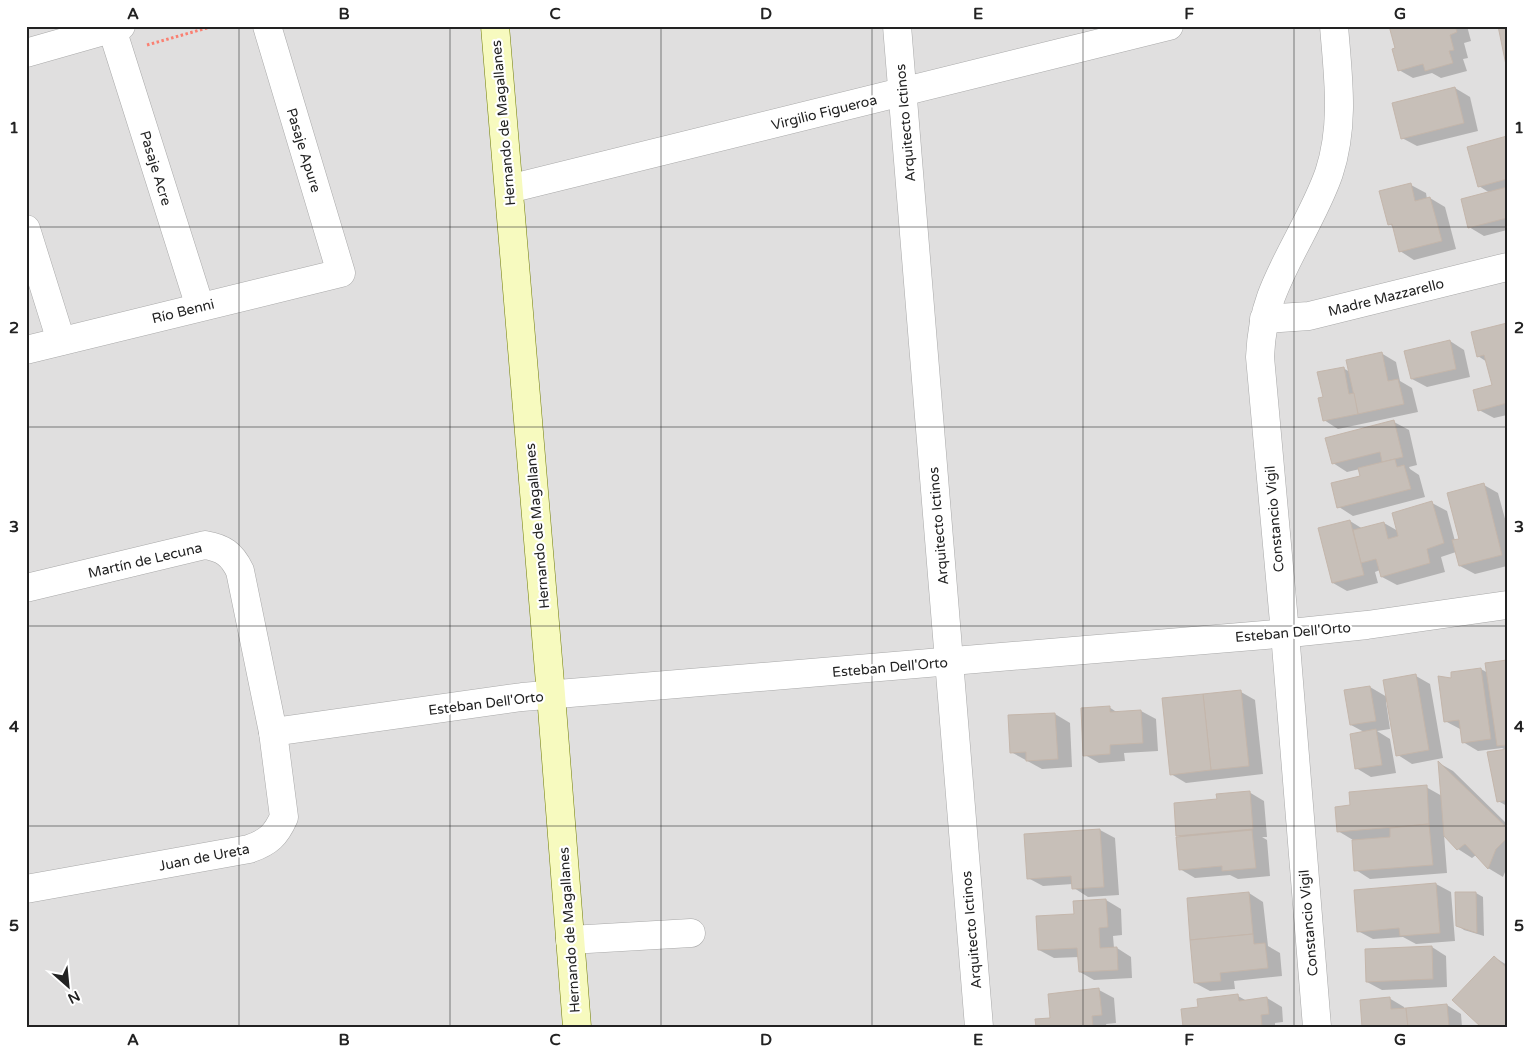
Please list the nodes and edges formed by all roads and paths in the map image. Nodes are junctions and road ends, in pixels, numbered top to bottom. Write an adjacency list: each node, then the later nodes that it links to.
1 (267, 26): 12 (street, Pasaje Apure)
2 (495, 26): 9 (main road, Hernando de Magallanes)
3 (897, 26): 8 (street, Arquitecto Ictinos)
4 (1169, 26): 8 (street, Virgilio Figueroa)
5 (1334, 26): 14 (street, Constancio Vigil)
6 (117, 27): 7 (street); 13 (street, Pasaje Acre)
7 (26, 53)
8 (902, 93): 9 (street, Virgilio Figueroa); 20 (street, Arquitecto Ictinos)
9 (509, 189): 21 (main road, Hernando de Magallanes)
10 (26, 229): 15 (street)
11 (1507, 267): 14 (street, Madre Mazzarello)
12 (341, 273): 13 (street, Río Benni)
13 (200, 307): 15 (street, Río Benni)
14 (1264, 319): 19 (street, Constancio Vigil)
15 (61, 341): 16 (street, Río Benni)
16 (26, 350)
17 (26, 588): 22 (street, Martín de Lecuna)
18 (1507, 605): 19 (street, Esteban Dell'Orto)
19 (1285, 633): 20 (street, Esteban Dell'Orto); 28 (street, Constancio Vigil)
20 (949, 662): 21 (street, Esteban Dell'Orto); 27 (street, Arquitecto Ictinos)
21 (552, 695): 22 (street, Esteban Dell'Orto); 25 (main road, Hernando de Magallanes)
22 (273, 732): 23 (street, Juan de Ureta)
23 (26, 889)
24 (691, 933): 25 (street)
25 (570, 940): 26 (main road, Hernando de Magallanes)
26 (577, 1027)
27 (979, 1027)
28 (1317, 1027)

